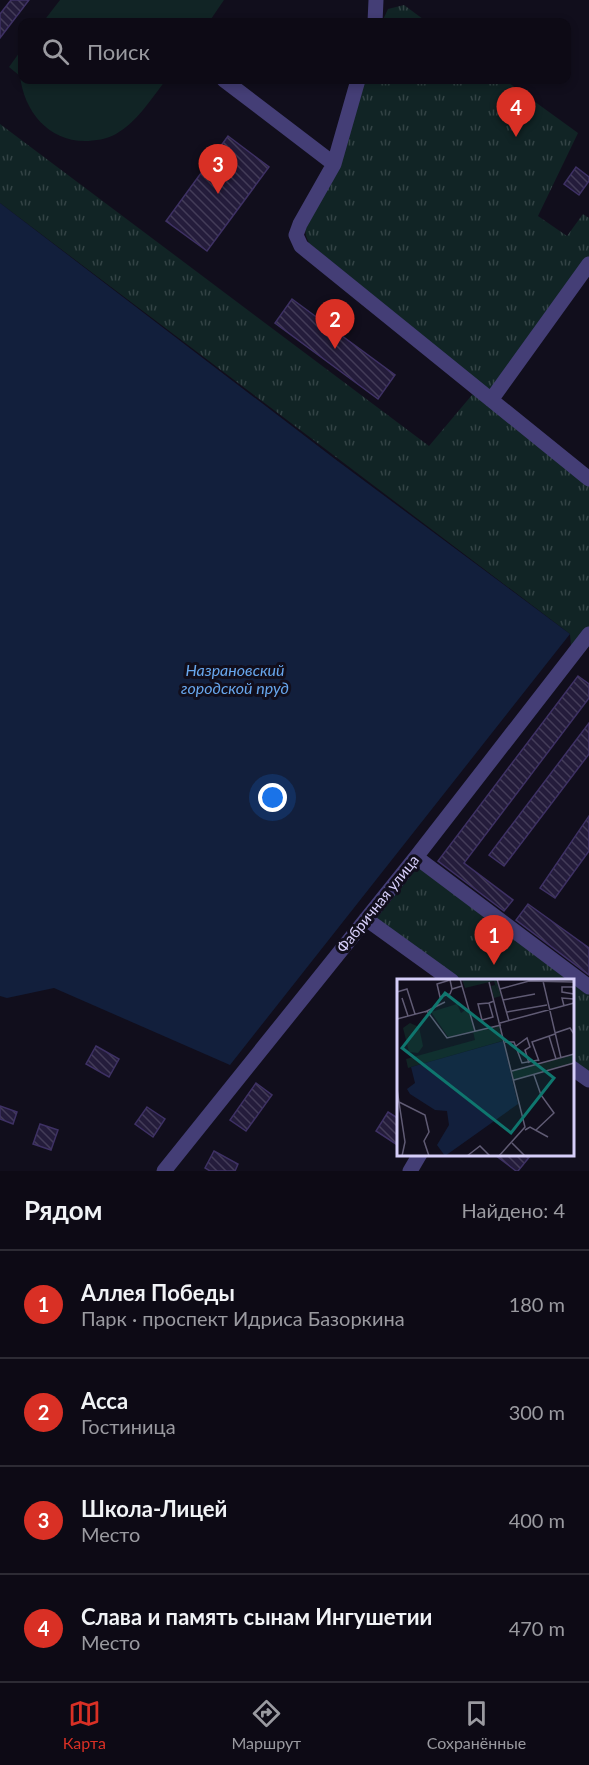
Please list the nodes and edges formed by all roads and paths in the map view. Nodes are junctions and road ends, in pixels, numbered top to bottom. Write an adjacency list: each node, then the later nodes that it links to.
1 (376, 0): 2 (street)
2 (375, 18)
3 (229, 84): 5 (street)
4 (357, 84): 5 (street)
5 (334, 164): 7 (street)
6 (589, 264): 7 (street)
7 (491, 400): 8 (street)
8 (589, 479)
9 (589, 634): 10 (street, Фабричная улица)
10 (416, 857): 11 (street, Фабричная улица); 13 (street)
11 (366, 919): 12 (street); 17 (street, Фабричная улица)
12 (449, 979)
13 (589, 987)
14 (574, 1069): 15 (street)
15 (589, 1080)
16 (419, 1156): 18 (street)
17 (164, 1171)
18 (410, 1171)

